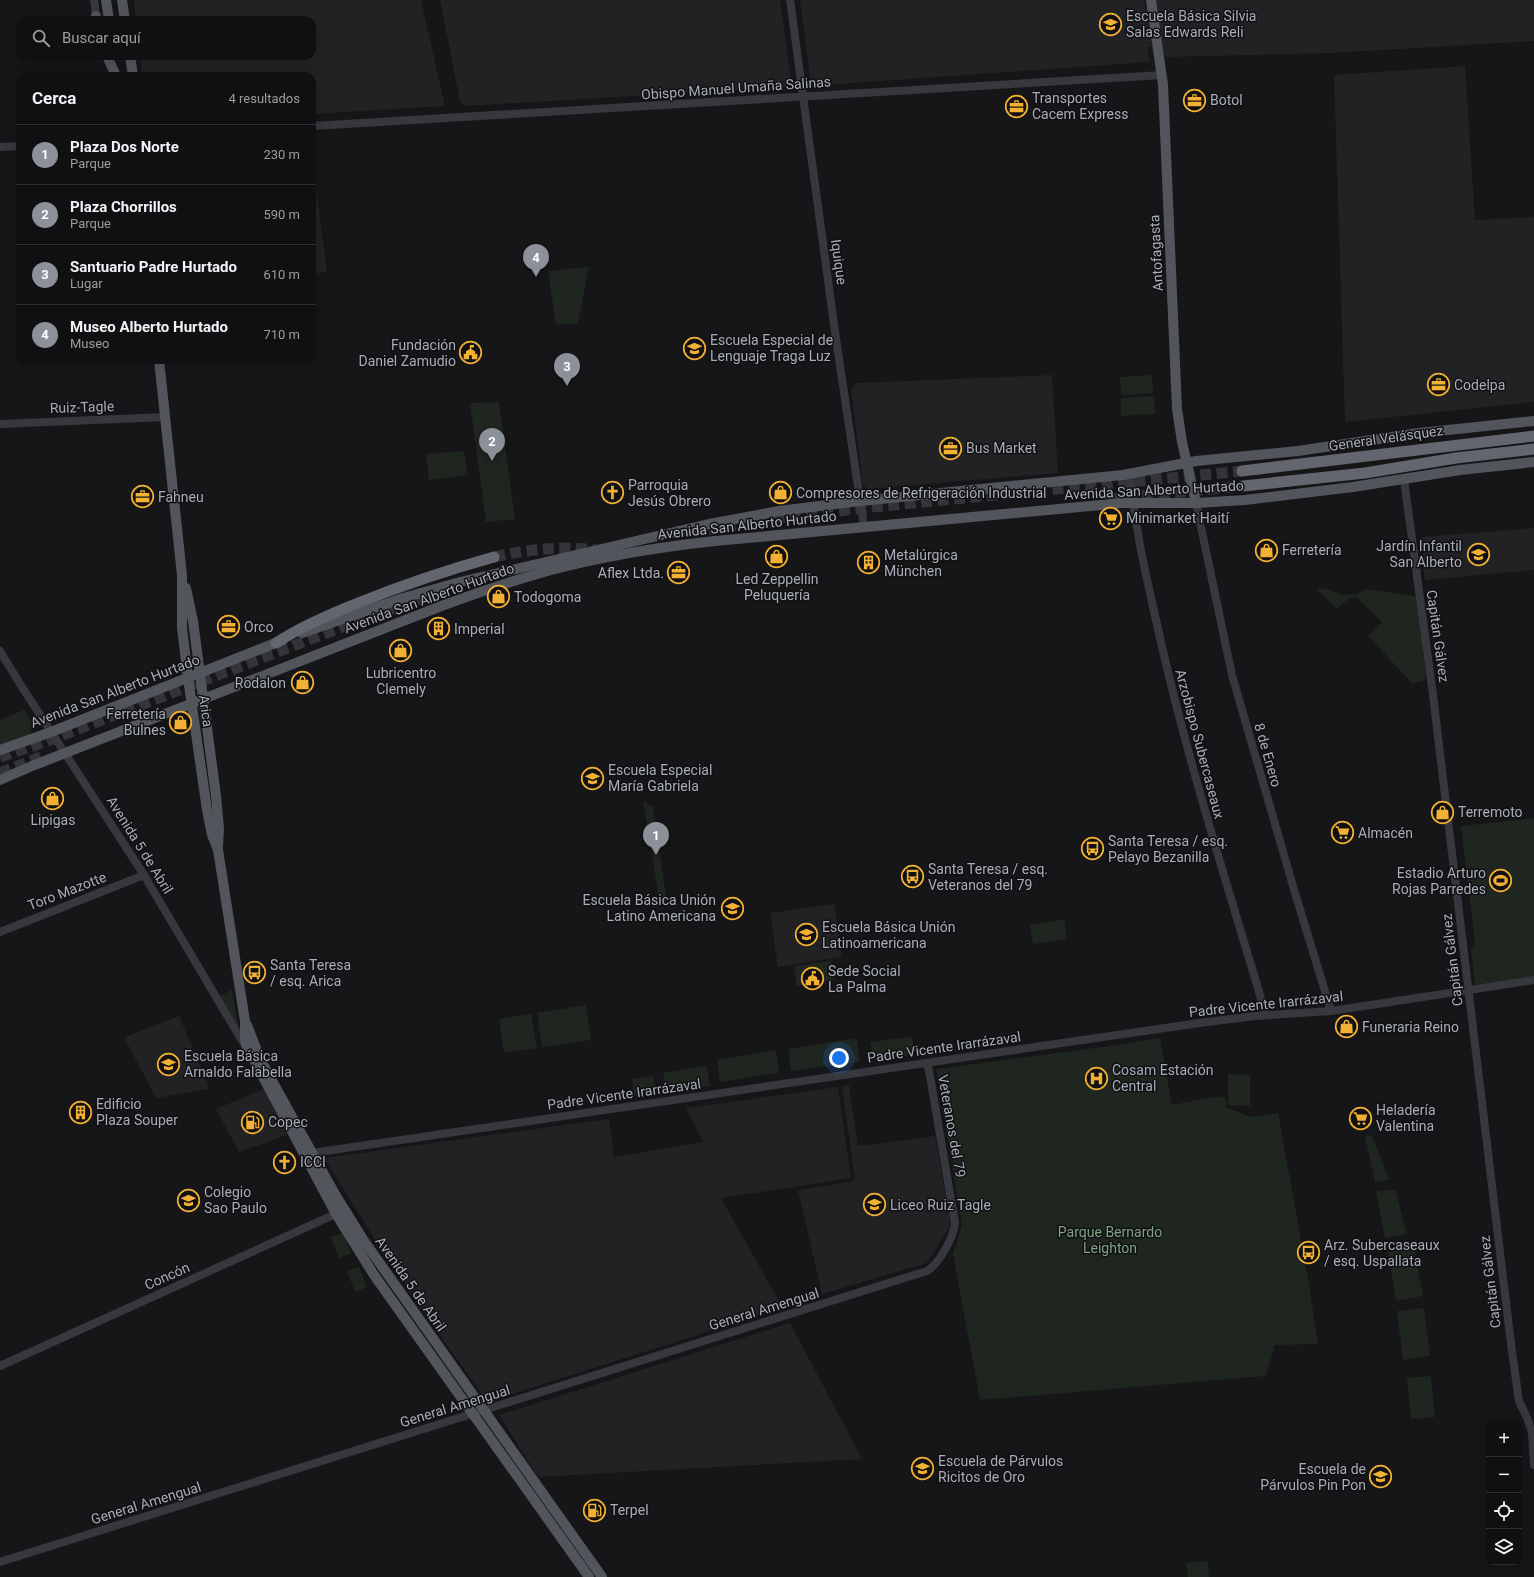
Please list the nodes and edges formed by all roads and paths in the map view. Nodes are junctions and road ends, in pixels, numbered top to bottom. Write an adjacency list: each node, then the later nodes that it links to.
1 (94, 0): 7 (street)
2 (106, 0): 8 (main road)
3 (122, 0): 9 (main road)
4 (128, 0): 10 (main road)
5 (790, 0): 18 (street, Iquique)
6 (1151, 0): 17 (main road, Antofagasta)
7 (96, 16)
8 (108, 16)
9 (124, 16)
10 (129, 16)
11 (109, 60): 14 (main road)
12 (115, 60): 15 (main road)
13 (131, 60): 16 (main road)
14 (115, 72)
15 (116, 72)
16 (132, 72)
17 (1162, 75): 18 (street, Obispo Manuel Umaña Salinas); 27 (main road, Antofagasta)
18 (803, 96): 19 (street, Obispo Manuel Umaña Salinas); 36 (street, Iquique)
19 (316, 126)
20 (16, 146): 21 (street)
21 (0, 147)
22 (159, 364): 23 (main road, Arica)
23 (165, 417): 25 (street, Ruiz-Tagle); 41 (main road, Arica)
24 (1534, 421): 30 (main road, Avenida San Alberto Hurtado)
25 (0, 424)
26 (1534, 436): 32 (highway, General Velásquez)
27 (1182, 442): 30 (main road, Antofagasta); 31 (main road)
28 (1534, 449): 35 (highway)
29 (1534, 462): 34 (main road, Avenida San Alberto Hurtado)
30 (1188, 463): 31 (main road, Avenida San Alberto Hurtado); 38 (main road, Antofagasta)
31 (1173, 466): 33 (main road, Avenida San Alberto Hurtado)
32 (1242, 471)
33 (1130, 474): 36 (main road, Avenida San Alberto Hurtado); 37 (street, Arzobispo Subercaseaux)
34 (1404, 479): 38 (main road, Avenida San Alberto Hurtado); 56 (street, Capitán Gálvez)
35 (1243, 486)
36 (860, 501): 39 (street, Iquique); 42 (main road, Avenida San Alberto Hurtado)
37 (1132, 502): 38 (main road, Avenida San Alberto Hurtado); 39 (main road, Avenida San Alberto Hurtado); 58 (street, Arzobispo Subercaseaux)
38 (1196, 503): 57 (street, 8 de Enero)
39 (864, 527): 46 (main road, Avenida San Alberto Hurtado)
40 (494, 557): 42 (highway)
41 (182, 575): 44 (main road, Arica); 45 (main road, Arica)
42 (276, 642): 44 (main road, Avenida San Alberto Hurtado)
43 (0, 651): 48 (street, Avenida 5 de Abril)
44 (199, 673): 45 (main road, Avenida San Alberto Hurtado); 46 (main road, Arica)
45 (188, 678): 47 (main road, Arica); 48 (main road, Avenida San Alberto Hurtado)
46 (203, 700): 47 (main road, Avenida San Alberto Hurtado); 52 (main road, Arica)
47 (191, 705): 50 (main road, Avenida San Alberto Hurtado); 52 (main road, Arica)
48 (51, 732): 49 (main road, Avenida San Alberto Hurtado); 50 (street, Avenida 5 de Abril)
49 (0, 750)
50 (65, 753): 51 (main road, Avenida San Alberto Hurtado); 53 (street, Avenida 5 de Abril)
51 (0, 780)
52 (218, 850): 59 (main road, Arica)
53 (144, 875): 54 (street, Toro Mazotte); 60 (street, Avenida 5 de Abril)
54 (0, 932)
55 (1534, 980): 56 (street, Padre Vicente Irarrázaval)
56 (1469, 991): 57 (street, Padre Vicente Irarrázaval); 68 (street, Capitán Gálvez)
57 (1331, 1011): 58 (street, Padre Vicente Irarrázaval)
58 (1266, 1015): 61 (street, Padre Vicente Irarrázaval)
59 (245, 1021): 60 (main road, Avenida 5 de Abril); 62 (main road, Avenida 5 de Abril)
60 (251, 1057): 63 (main road, Avenida 5 de Abril)
61 (927, 1063): 62 (street, Padre Vicente Irarrázaval); 64 (street, Veteranos del 79)
62 (312, 1153): 63 (main road, Avenida 5 de Abril)
63 (340, 1212): 65 (street, Concón); 66 (main road, Avenida 5 de Abril); 67 (main road, Avenida 5 de Abril)
64 (918, 1274): 66 (street, General Amengual)
65 (0, 1366)
66 (483, 1410): 67 (street, General Amengual); 71 (main road, Avenida 5 de Abril)
67 (472, 1414): 69 (street, General Amengual); 70 (main road, Avenida 5 de Abril)
68 (1534, 1465)
69 (0, 1562)
70 (589, 1577)
71 (602, 1577)

